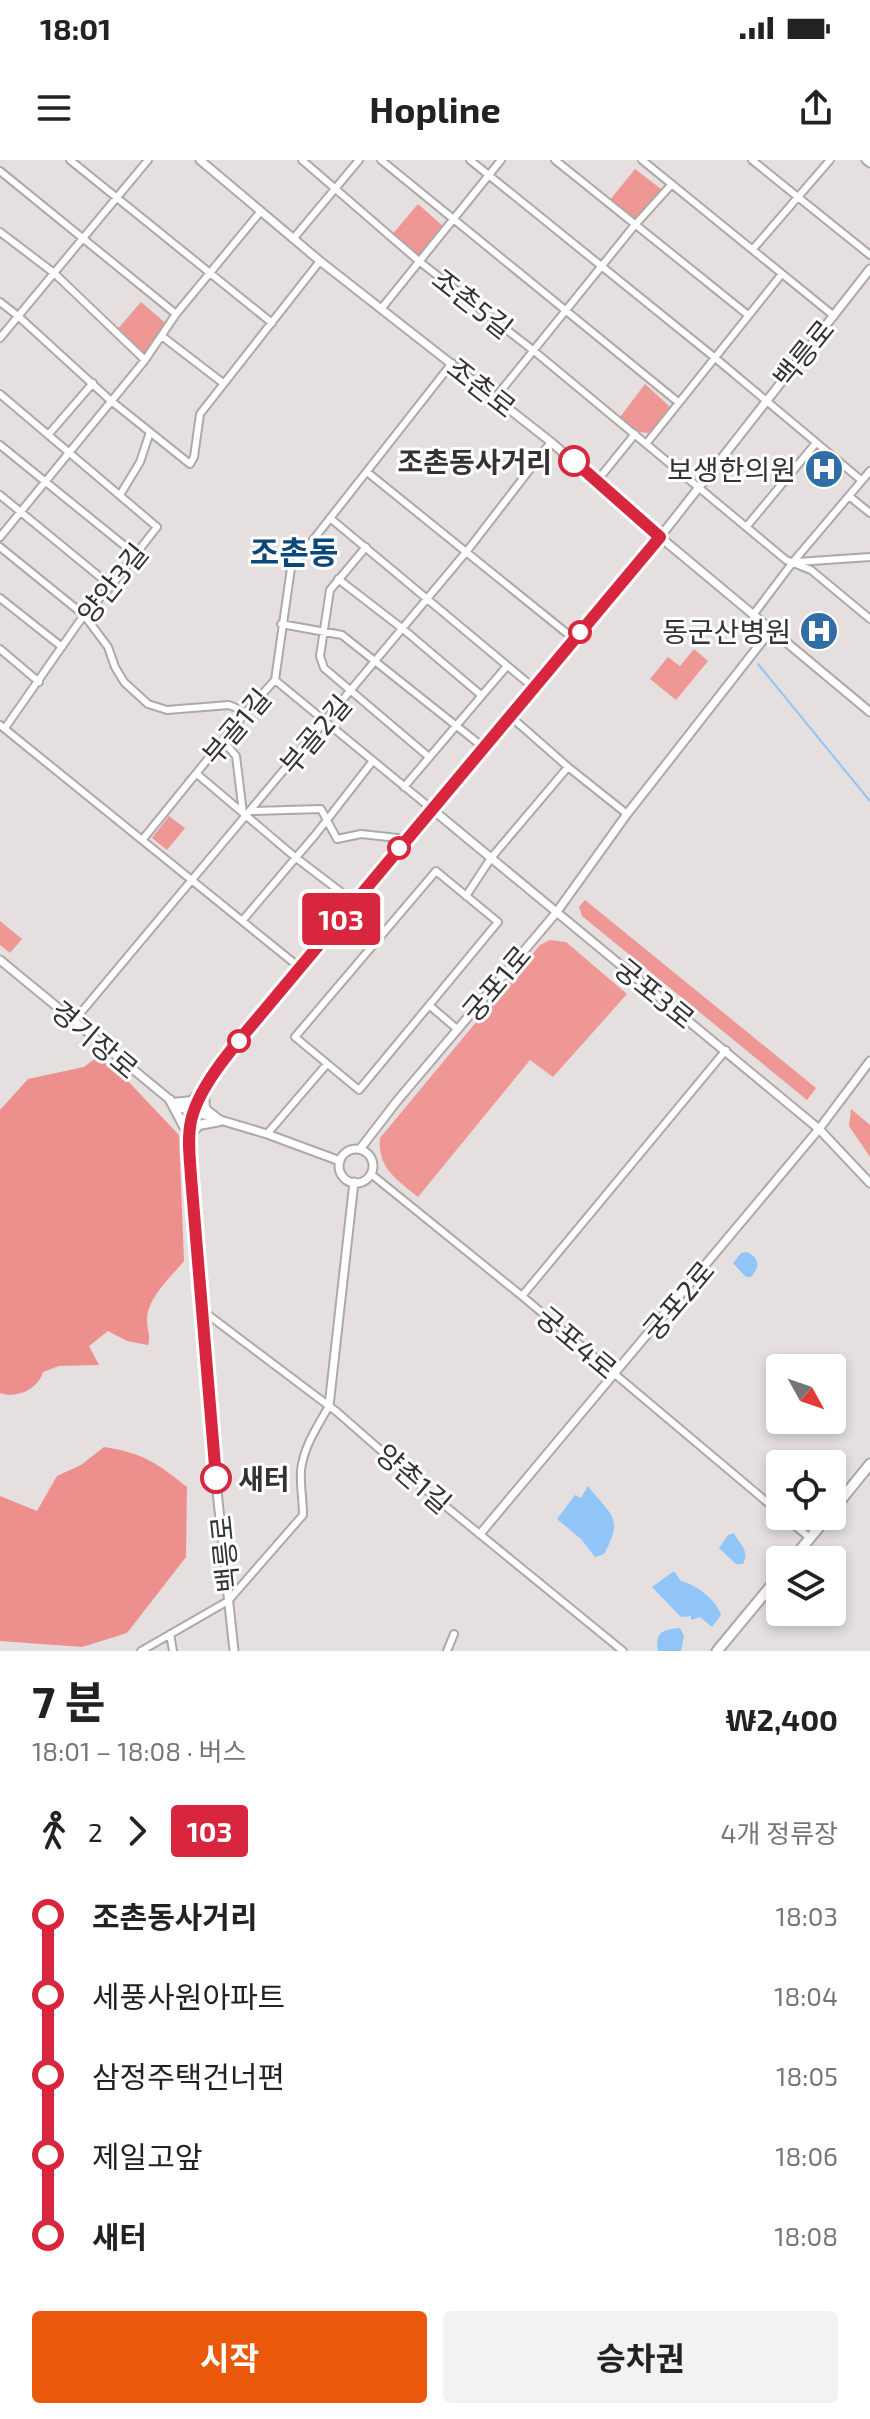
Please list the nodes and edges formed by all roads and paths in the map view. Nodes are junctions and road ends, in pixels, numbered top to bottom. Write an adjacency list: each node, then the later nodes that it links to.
1 (70, 160): 17 (street)
2 (148, 160): 17 (street)
3 (200, 160): 19 (street, 조촌로)
4 (302, 160): 16 (street, 조촌5길)
5 (359, 160): 16 (street)
6 (381, 160): 20 (street)
7 (470, 160): 14 (street)
8 (501, 160): 14 (street)
9 (555, 160): 21 (street)
10 (642, 160): 15 (street)
11 (752, 160): 18 (street)
12 (830, 160): 18 (street)
13 (0, 171): 23 (street)
14 (488, 175): 20 (street); 29 (street)
15 (672, 184): 21 (street); 25 (street)
16 (336, 189): 24 (street); 28 (street, 조촌5길)
17 (118, 197): 23 (street); 32 (street)
18 (799, 198): 25 (street); 26 (street)
19 (261, 211): 24 (street, 조촌로); 32 (street)
20 (454, 221): 28 (street); 36 (street)
21 (634, 226): 29 (street); 38 (street)
22 (0, 232): 31 (street)
23 (84, 238): 31 (street); 37 (street)
24 (293, 239): 27 (street, 조촌로)
25 (753, 249): 33 (street)
26 (870, 255)
27 (320, 261): 35 (street, 조촌로); 41 (street)
28 (420, 262): 35 (street); 44 (street, 조촌5길)
29 (602, 266): 36 (street); 45 (street)
30 (870, 269): 40 (street, 백릉로)
31 (54, 273): 39 (street); 46 (street)
32 (212, 273): 37 (street); 41 (street)
33 (781, 275): 38 (street); 40 (street)
34 (0, 302): 39 (street)
35 (381, 309): 47 (street, 조촌로)
36 (566, 311): 44 (street); 54 (street)
37 (176, 314): 42 (street)
38 (748, 315): 45 (street)
39 (18, 316): 43 (street); 48 (street)
40 (834, 316): 53 (street, 백릉로)
41 (272, 323): 49 (street)
42 (163, 337): 46 (street); 49 (street)
43 (0, 338)
44 (534, 351): 51 (street); 56 (street, 조촌5길)
45 (714, 357): 53 (street); 54 (street)
46 (145, 360): 52 (street)
47 (452, 363): 51 (street, 조촌로); 64 (street, 부골1길)
48 (93, 383): 52 (street); 57 (street)
49 (223, 383): 55 (street)
50 (0, 394): 57 (street, 양안3길)
51 (495, 398): 58 (street, 조촌로)
52 (110, 400): 55 (street); 62 (street)
53 (765, 400): 59 (street, 백릉로); 68 (street, 백릉로)
54 (678, 402): 60 (street)
55 (150, 432): 70 (street)
56 (635, 434): 60 (street, 조촌5길); 66 (street)
57 (48, 435): 62 (street, 양안3길)
58 (551, 442): 66 (street, 조촌로); 80 (street, 부골2길)
59 (816, 443): 65 (street, 백릉로); 75 (street)
60 (646, 444): 68 (street, 조촌5길)
61 (0, 445): 67 (street)
62 (69, 452): 67 (street); 70 (street, 양안3길)
63 (870, 471): 65 (street)
64 (367, 472): 74 (street, 부골1길); 80 (street)
65 (861, 480): 71 (street)
66 (597, 481): 77 (street, 조촌로)
67 (46, 483): 72 (street); 81 (street)
68 (699, 486): 75 (street); 77 (street, 백릉로)
69 (0, 495): 72 (street)
70 (120, 495): 81 (street, 양안3길)
71 (849, 496): 73 (street); 83 (street)
72 (20, 512): 76 (street); 85 (street)
73 (870, 513)
74 (330, 518): 79 (street); 91 (street, 부골1길)
75 (747, 526): 83 (street)
76 (0, 537)
77 (660, 537): 89 (street, 조촌로); 95 (street, 백릉로)
78 (0, 547): 88 (street)
79 (366, 547): 84 (street); 87 (street)
80 (467, 551): 87 (street, 부골2길); 95 (street)
81 (136, 555): 85 (street, 양안3길)
82 (870, 557): 83 (street)
83 (793, 562): 89 (street); 90 (street)
84 (338, 579): 92 (street); 94 (street)
85 (111, 586): 88 (street, 양안3길)
86 (0, 598): 96 (street)
87 (428, 599): 92 (street, 부골2길); 99 (street)
88 (84, 615): 96 (street, 양안3길); 105 (street)
89 (753, 615): 93 (street, 조촌로)
90 (870, 619)
91 (281, 624): 94 (street); 100 (street, 부골1길)
92 (403, 629): 98 (street, 부골2길); 104 (street)
93 (771, 630): 106 (street, 조촌로); 120 (street, 궁포1로)
94 (323, 631): 98 (street); 103 (street)
95 (574, 639): 102 (street, 백릉로)
96 (62, 647): 101 (street, 양안3길)
97 (0, 649): 101 (street)
98 (376, 661): 103 (street, 부골2길); 109 (street)
99 (507, 666): 102 (street); 104 (street)
100 (275, 680): 105 (street, 부골1길); 108 (street)
101 (39, 682): 110 (street, 양안3길)
102 (534, 688): 107 (street, 백릉로)
103 (350, 692): 108 (street, 부골2길); 113 (street)
104 (481, 695): 109 (street)
105 (246, 712): 111 (street, 부골1길)
106 (870, 712)
107 (510, 716): 112 (street, 백릉로); 115 (street)
108 (325, 723): 114 (street); 119 (street, 부골2길)
109 (456, 725): 112 (street); 113 (street)
110 (2, 726): 122 (street)
111 (224, 742): 116 (street, 부골1길); 119 (street)
112 (483, 747): 118 (street, 백릉로)
113 (429, 757): 117 (street)
114 (372, 762): 117 (street); 121 (street)
115 (568, 767): 120 (street); 125 (street)
116 (197, 774): 119 (street); 122 (street, 부골1길)
117 (404, 787): 118 (street)
118 (433, 810): 123 (street, 백릉로); 125 (street, 궁포3로)
119 (247, 814): 121 (street); 124 (street); 126 (street, 부골2길)
120 (627, 814): 129 (street, 궁포1로)
121 (326, 820): 123 (street); 124 (street)
122 (143, 839): 126 (street)
123 (407, 839): 128 (street, 백릉로)
124 (295, 857): 128 (street); 130 (street)
125 (491, 858): 127 (street); 129 (street, 궁포3로)
126 (193, 881): 130 (street); 134 (street, 부골2길)
127 (466, 896): 133 (street); 138 (street)
128 (354, 902): 132 (street, 백릉로)
129 (556, 913): 135 (street, 궁포1로); 136 (street, 궁포3로)
130 (242, 921): 132 (street)
131 (0, 960): 134 (street, 경기장로)
132 (299, 967): 139 (street, 백릉로)
133 (429, 1005): 135 (street); 138 (street)
134 (73, 1022): 141 (street, 경기장로)
135 (457, 1029): 147 (street, 궁포1로)
136 (726, 1050): 144 (street, 궁포3로); 152 (street)
137 (870, 1061): 144 (street, 궁포2로)
138 (327, 1064): 145 (street)
139 (220, 1067): 140 (street, 백릉로); 141 (main road)
140 (204, 1093): 142 (street, 백릉로); 143 (main road)
141 (171, 1102): 142 (street, 경기장로); 146 (main road)
142 (193, 1113): 143 (street); 146 (street, 백릉로)
143 (220, 1121): 145 (street); 146 (main road)
144 (819, 1129): 151 (street, 궁포3로); 154 (street, 궁포2로)
145 (267, 1134): 148 (street)
146 (189, 1136): 153 (street, 백릉로)
147 (360, 1149): 148 (street); 149 (street)
148 (340, 1161): 150 (street)
149 (371, 1174): 150 (street); 152 (street, 궁포4로)
150 (354, 1182): 155 (street)
151 (870, 1183)
152 (522, 1296): 154 (street, 궁포4로)
153 (201, 1310): 155 (street, 양촌1길); 165 (street, 백릉로)
154 (615, 1375): 158 (street, 궁포4로); 161 (street, 궁포2로)
155 (329, 1406): 161 (street, 양촌1길); 165 (street)
156 (870, 1464): 157 (main road)
157 (846, 1494)
158 (766, 1502)
159 (800, 1530): 162 (street, 궁포4로)
160 (817, 1530): 162 (main road)
161 (480, 1534): 172 (street, 양촌1길)
162 (810, 1538): 163 (main road)
163 (803, 1546)
164 (766, 1592): 173 (main road)
165 (228, 1601): 166 (street); 170 (street, 백릉로)
166 (170, 1634): 168 (street); 169 (street)
167 (454, 1634): 171 (street)
168 (141, 1651)
169 (173, 1651)
170 (234, 1651)
171 (447, 1651)
172 (623, 1651)
173 (717, 1651)

